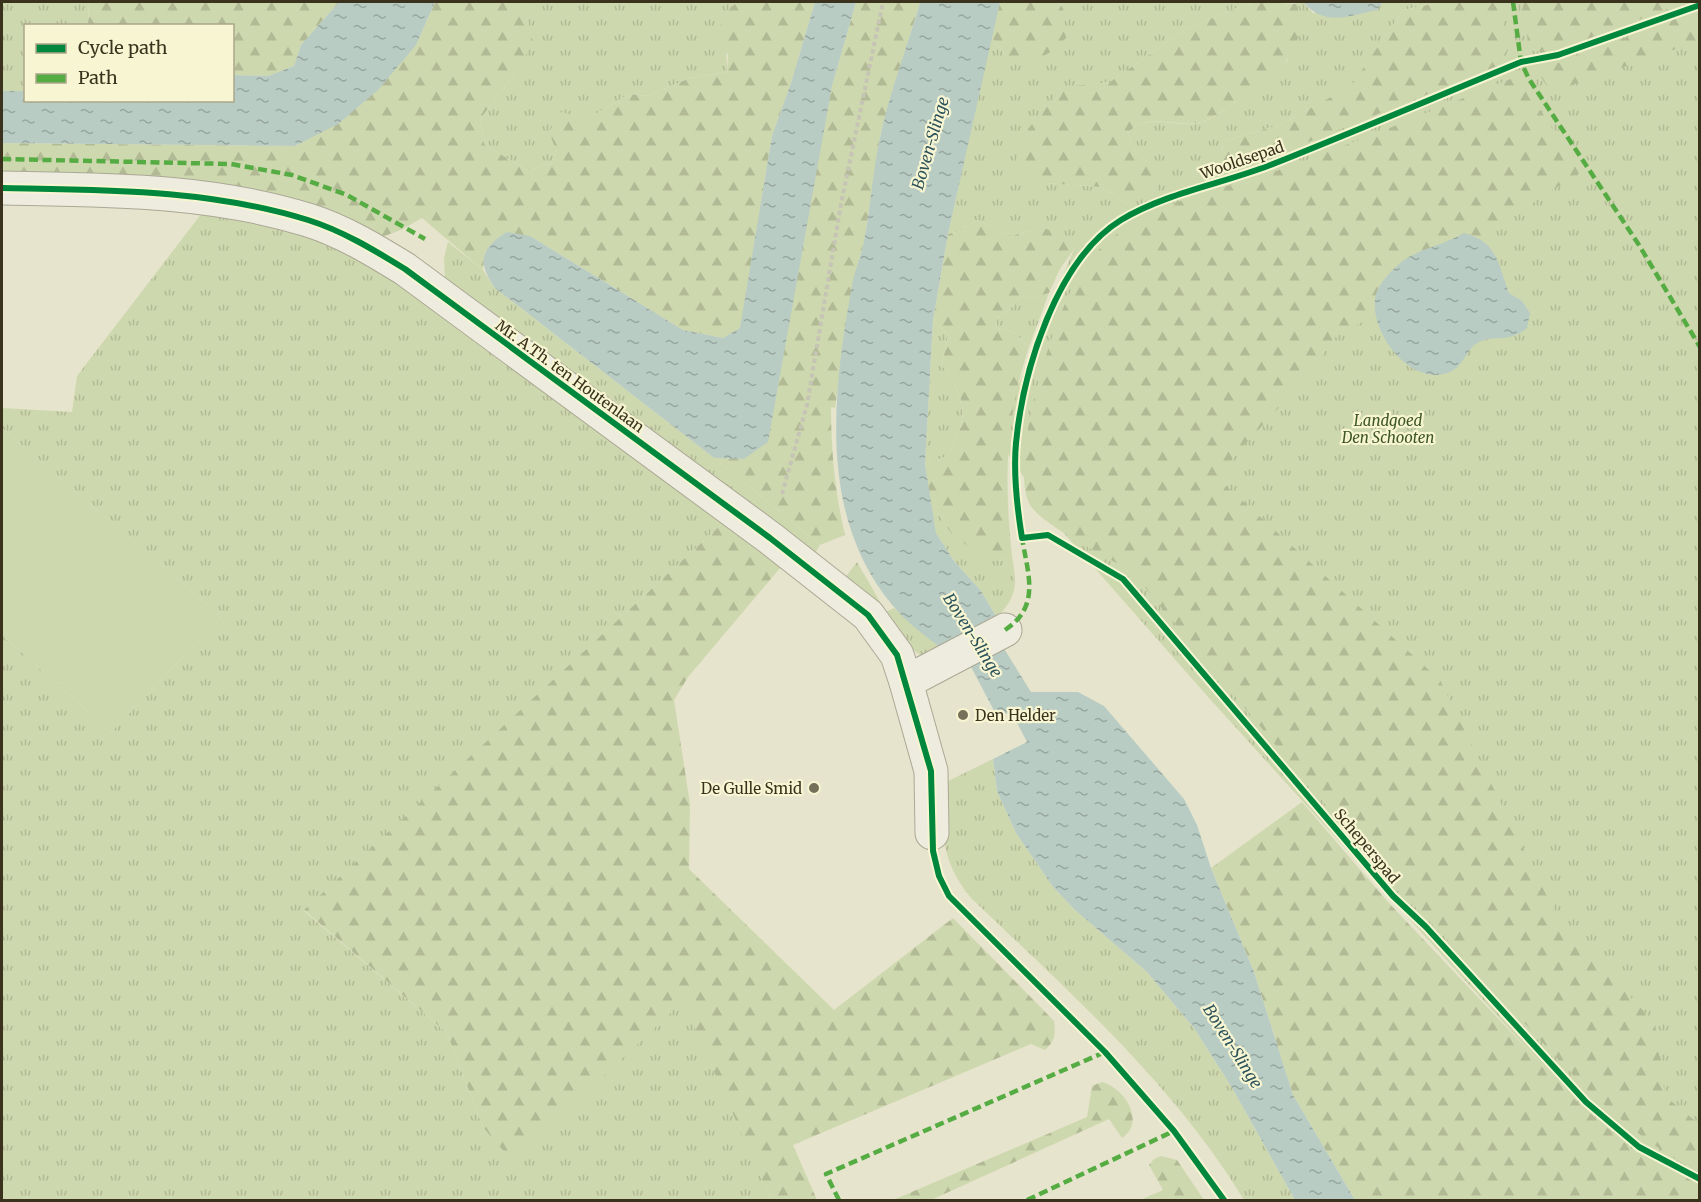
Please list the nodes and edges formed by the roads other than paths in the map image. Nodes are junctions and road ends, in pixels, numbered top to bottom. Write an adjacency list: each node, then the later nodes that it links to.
1 (2, 188): 3 (street, Mr. A.Th. ten Houtenlaan)
2 (1005, 630): 3 (street)
3 (906, 682): 4 (street, Mr. A.Th. ten Houtenlaan)
4 (932, 833)

